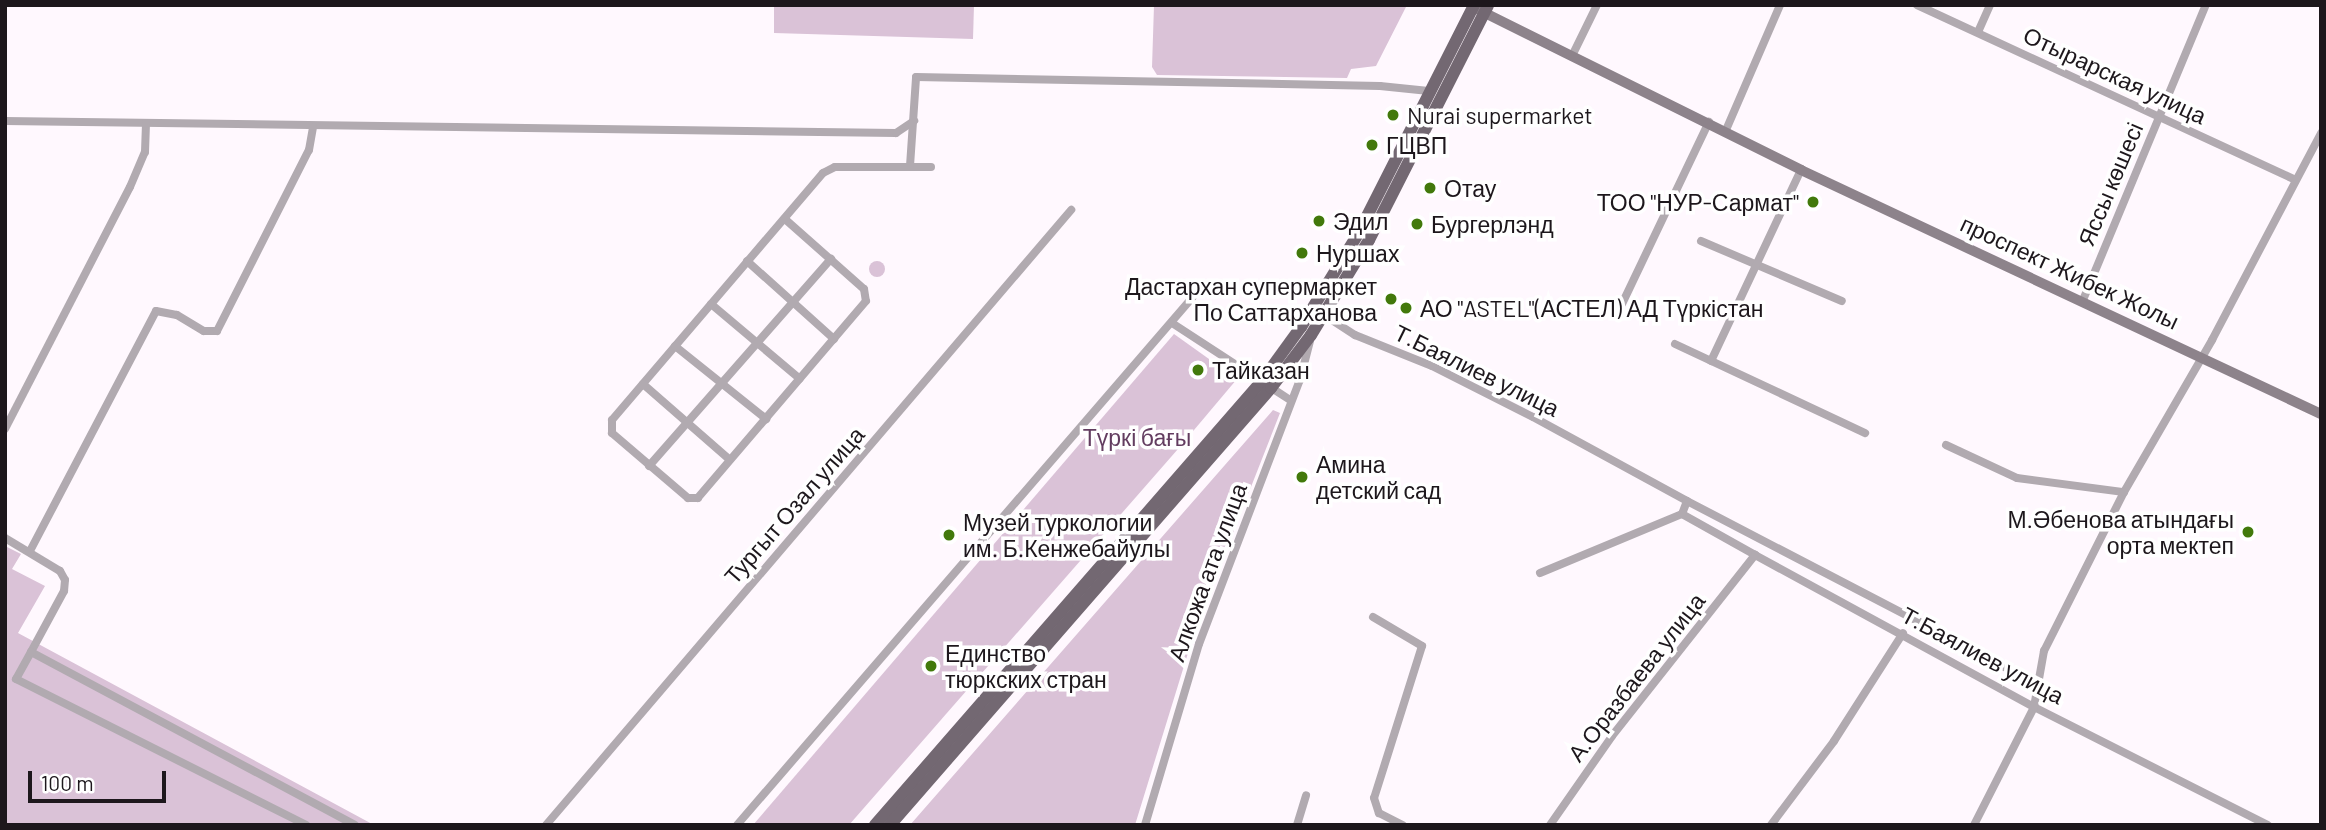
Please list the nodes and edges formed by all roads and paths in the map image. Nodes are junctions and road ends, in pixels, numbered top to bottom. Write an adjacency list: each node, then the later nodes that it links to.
1 (1597, 5): 8 (street)
2 (1780, 5): 16 (street)
3 (1917, 5): 7 (street, Отырарская улица)
4 (1990, 5): 7 (street)
5 (2206, 5): 10 (street, Яссы көшесі)
6 (1480, 8): 8 (main road, проспект Жибек Жолы); 9 (main road); 34 (main road)
7 (1978, 32): 10 (street, Отырарская улица)
8 (1572, 56): 13 (main road, проспект Жибек Жолы)
9 (1429, 91): 12 (street); 46 (main road)
10 (2158, 117): 21 (street, Отырарская улица); 29 (street, Яссы көшесі)
11 (5, 121): 14 (street)
12 (914, 121): 15 (street); 18 (street)
13 (1709, 122): 16 (main road, проспект Жибек Жолы); 33 (street)
14 (146, 123): 15 (street); 51 (street)
15 (313, 127): 60 (street)
16 (1726, 130): 20 (main road, проспект Жибек Жолы)
17 (2321, 133): 21 (street)
18 (910, 166): 19 (street); 23 (street)
19 (931, 167)
20 (1801, 170): 27 (street); 29 (main road, проспект Жибек Жолы)
21 (2296, 180): 41 (street)
22 (1071, 210): 73 (street, Тургыт Озал улица)
23 (786, 220): 25 (street); 26 (street)
24 (1701, 242): 27 (street)
25 (831, 259): 31 (street); 37 (street)
26 (747, 261): 31 (street); 32 (street)
27 (1755, 265): 30 (street); 42 (street)
28 (1198, 291): 35 (street)
29 (2082, 300): 41 (main road, проспект Жибек Жолы)
30 (1842, 301)
31 (793, 302): 37 (street); 38 (street)
32 (711, 304): 38 (street); 40 (street)
33 (1622, 304)
34 (1324, 315): 36 (main road); 57 (street, Т.Баялиев улица)
35 (1172, 323): 46 (street); 74 (street)
36 (1311, 335): 46 (main road); 47 (street, Алкожа ата улица)
37 (834, 339): 43 (street)
38 (758, 342): 43 (street); 44 (street)
39 (1675, 344): 42 (street)
40 (676, 346): 44 (street); 45 (street)
41 (2200, 356): 48 (main road, проспект Жибек Жолы); 56 (street)
42 (1711, 361): 52 (street)
43 (800, 379): 49 (street)
44 (722, 382): 49 (street); 50 (street)
45 (643, 384): 50 (street); 55 (street)
46 (1266, 385): 47 (street); 75 (main road); 76 (main road)
47 (1290, 400): 77 (street, Алкожа ата улица)
48 (2321, 414)
49 (766, 418): 54 (street)
50 (687, 422): 54 (street); 55 (street)
51 (5, 429)
52 (1865, 433)
53 (1946, 445): 56 (street)
54 (729, 459): 55 (street)
55 (649, 466)
56 (2124, 492): 68 (street)
57 (1687, 501): 58 (street); 65 (street, Т.Баялиев улица)
58 (1682, 514): 61 (street, Т.Баялиев улица); 62 (street)
59 (5, 538): 60 (street)
60 (30, 551): 67 (street)
61 (1755, 555): 64 (street, Т.Баялиев улица); 80 (street, А.Оразбаева улица)
62 (1540, 573)
63 (1373, 617): 79 (street)
64 (1903, 633): 69 (street, Т.Баялиев улица); 81 (street)
65 (1950, 638)
66 (1962, 645): 68 (street, Т.Баялиев улица)
67 (31, 652): 71 (street); 72 (street)
68 (2037, 684): 69 (street)
69 (2034, 707): 82 (street); 83 (street, Т.Баялиев улица)
70 (1306, 795): 78 (street)
71 (306, 825)
72 (355, 825)
73 (546, 825)
74 (737, 825)
75 (875, 825)
76 (890, 825)
77 (1145, 825)
78 (1297, 825)
79 (1403, 825)
80 (1550, 825)
81 (1771, 825)
82 (1974, 825)
83 (2268, 825)

